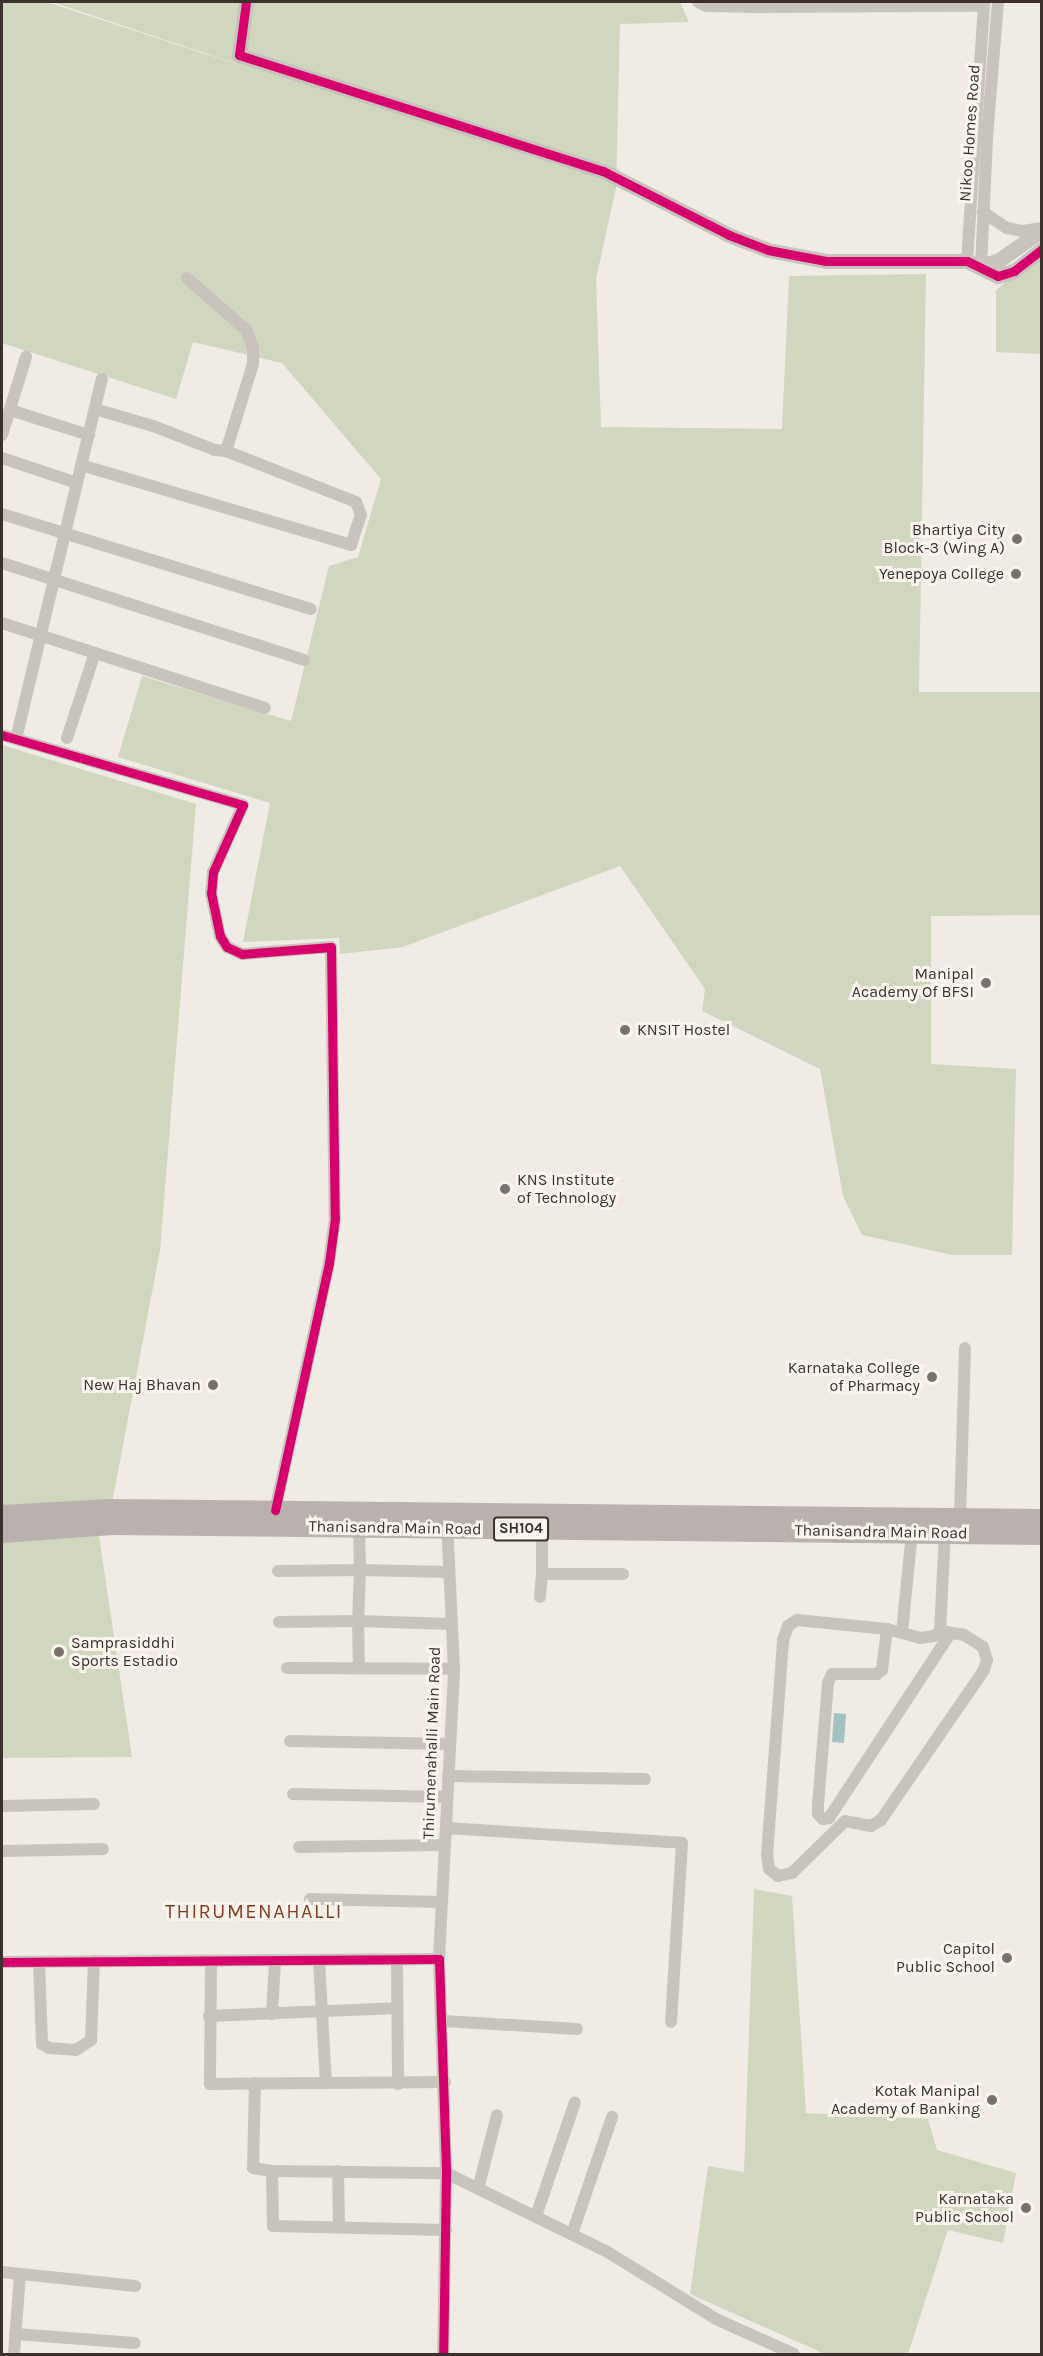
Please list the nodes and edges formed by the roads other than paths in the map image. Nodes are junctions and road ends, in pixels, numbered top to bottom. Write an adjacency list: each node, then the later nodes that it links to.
1 (246, 2): 10 (street)
2 (698, 2): 4 (street)
3 (998, 2): 6 (street, Nikoo Homes Road)
4 (746, 4): 5 (street)
5 (984, 4): 6 (street, Nikoo Homes Road)
6 (985, 76): 7 (street, Nikoo Homes Road); 10 (street, Nikoo Homes Road)
7 (983, 212): 8 (street); 10 (street, Nikoo Homes Road)
8 (1041, 229): 10 (street)
9 (1041, 249): 10 (street)
10 (974, 264)
11 (188, 278): 18 (street)
12 (26, 357): 15 (street)
13 (102, 379): 14 (street)
14 (95, 409): 17 (street); 18 (street)
15 (10, 410): 16 (street); 17 (street)
16 (2, 435)
17 (88, 435): 20 (street)
18 (226, 452): 20 (street)
19 (2, 458): 21 (street)
20 (81, 465): 21 (street)
21 (77, 483): 23 (street)
22 (2, 514): 23 (street)
23 (65, 535): 25 (street); 26 (street)
24 (2, 563): 25 (street)
25 (54, 580): 28 (street); 30 (street)
26 (311, 609)
27 (2, 623): 28 (street)
28 (41, 635): 29 (street); 34 (street)
29 (95, 653): 31 (street); 33 (street)
30 (304, 660)
31 (265, 708)
32 (2, 735): 34 (street)
33 (67, 738)
34 (16, 739): 36 (street)
35 (965, 1348): 38 (street)
36 (274, 1510): 37 (main road, Thanisandra Main Road / SH104); 40 (main road, Thanisandra Main Road / SH104)
37 (2, 1515)
38 (960, 1517): 39 (main road, Thanisandra Main Road / SH104); 40 (main road, Thanisandra Main Road / SH104)
39 (1041, 1519)
40 (447, 1520): 41 (main road, Thanisandra Main Road / SH104); 42 (main road, Thanisandra Main Road / SH104); 49 (street, Thirumenahalli Main Road)
41 (359, 1527): 44 (main road, Thanisandra Main Road / SH104); 47 (street)
42 (542, 1530): 43 (main road, Thanisandra Main Road / SH104); 50 (street)
43 (912, 1532): 45 (main road, Thanisandra Main Road / SH104); 57 (street)
44 (2, 1533)
45 (945, 1533): 46 (main road, Thanisandra Main Road / SH104); 58 (street)
46 (1041, 1535)
47 (360, 1570): 48 (street); 49 (street); 53 (street)
48 (278, 1571)
49 (449, 1572): 55 (street, Thirumenahalli Main Road)
50 (542, 1574): 51 (street); 52 (street)
51 (623, 1574)
52 (540, 1598)
53 (358, 1621): 54 (street); 55 (street); 60 (street)
54 (279, 1622)
55 (452, 1624): 61 (street, Thirumenahalli Main Road)
56 (887, 1629): 57 (street); 58 (street); 58 (street)
57 (902, 1632): 58 (street)
58 (945, 1633)
59 (287, 1668): 60 (street)
60 (359, 1668): 61 (street)
61 (454, 1669): 63 (street, Thirumenahalli Main Road)
62 (290, 1741): 63 (street)
63 (450, 1744): 64 (street, Thirumenahalli Main Road)
64 (448, 1776): 65 (street); 67 (street, Thirumenahalli Main Road)
65 (645, 1779)
66 (293, 1794): 67 (street)
67 (447, 1797): 70 (street, Thirumenahalli Main Road)
68 (94, 1804): 69 (street)
69 (2, 1806)
70 (446, 1828): 71 (street, Thirumenahalli Main Road); 90 (street)
71 (445, 1845): 72 (street); 76 (street, Thirumenahalli Main Road)
72 (299, 1847)
73 (103, 1849): 74 (street)
74 (2, 1851)
75 (310, 1899): 76 (street)
76 (442, 1902): 77 (street, Thirumenahalli Main Road)
77 (440, 1959): 80 (street); 89 (street, Thirumenahalli Main Road)
78 (275, 1960): 79 (street); 82 (street); 87 (street)
79 (319, 1960): 80 (street); 86 (street)
80 (397, 1960): 85 (street)
81 (94, 1961): 82 (street); 84 (street); 84 (street)
82 (211, 1961): 88 (street)
83 (2, 1962): 84 (street)
84 (39, 1962)
85 (397, 2008): 86 (street); 95 (street)
86 (322, 2012): 87 (street); 94 (street)
87 (272, 2014): 88 (street)
88 (209, 2016): 93 (street)
89 (442, 2021): 91 (street); 92 (street, Thirumenahalli Main Road)
90 (671, 2022)
91 (577, 2029)
92 (445, 2082): 95 (street); 101 (street, Thirumenahalli Main Road)
93 (255, 2083): 94 (street); 99 (street)
94 (326, 2083): 95 (street)
95 (398, 2084)
96 (575, 2102): 103 (street)
97 (497, 2115): 102 (street)
98 (612, 2117): 106 (street)
99 (272, 2171): 100 (street); 104 (street)
100 (338, 2171): 101 (street); 104 (street)
101 (447, 2174): 102 (street); 105 (street, Thirumenahalli Main Road)
102 (478, 2188): 103 (street)
103 (536, 2216): 106 (street)
104 (339, 2227): 105 (street)
105 (446, 2230): 113 (street, Thirumenahalli Main Road)
106 (572, 2234): 114 (street)
107 (2, 2272): 108 (street)
108 (20, 2274): 109 (street); 110 (street)
109 (135, 2286)
110 (15, 2334): 111 (street); 112 (street)
111 (135, 2343)
112 (14, 2355)
113 (444, 2355)
114 (794, 2355)

